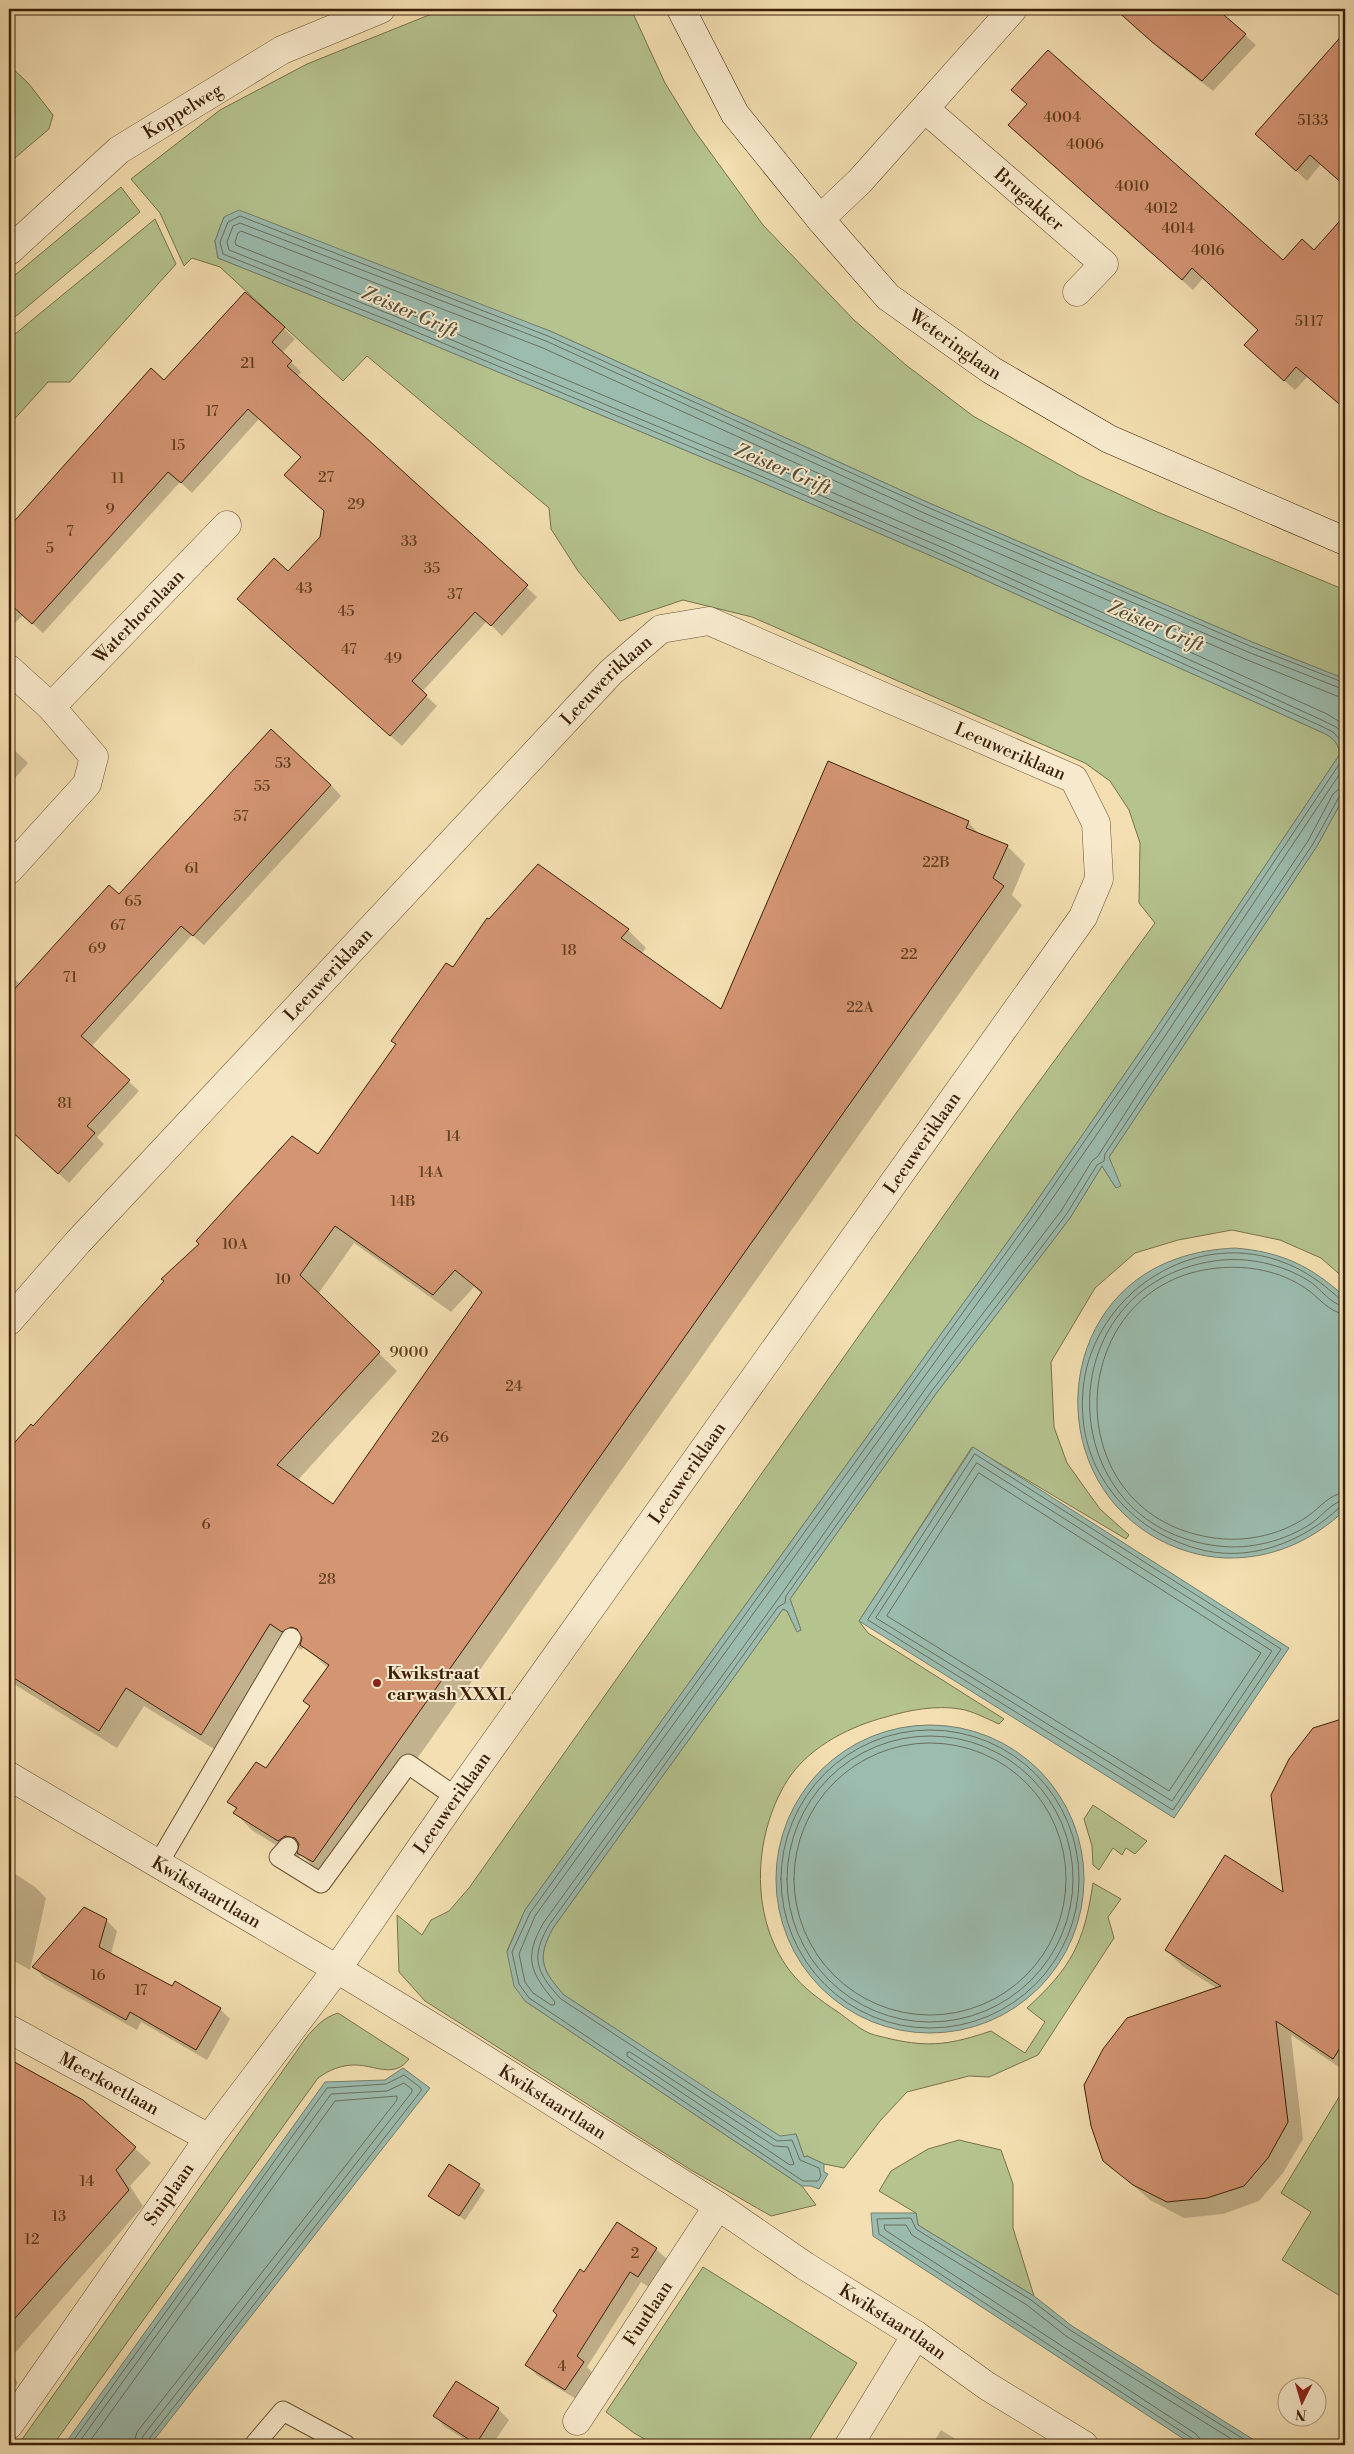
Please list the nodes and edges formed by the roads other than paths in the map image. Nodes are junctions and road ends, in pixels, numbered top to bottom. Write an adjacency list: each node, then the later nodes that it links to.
1 (381, 9): 6 (street, Koppelweg)
2 (681, 9): 5 (street, Weteringlaan)
3 (1013, 9): 4 (street)
4 (925, 109): 5 (street); 7 (street, Brugakker)
5 (820, 219): 9 (street, Weteringlaan)
6 (9, 251)
7 (1078, 292)
8 (227, 525): 11 (street, Waterhoenlaan)
9 (1345, 541)
10 (9, 669): 11 (street)
11 (51, 707): 12 (street)
12 (9, 870)
13 (9, 1321): 16 (street, Leeuweriklaan)
14 (291, 1638): 18 (lane)
15 (9, 1776): 18 (street, Kwikstaartlaan)
16 (456, 1797): 17 (lane); 19 (street, Leeuweriklaan)
17 (288, 1847)
18 (158, 1864): 19 (street, Kwikstaartlaan)
19 (337, 1969): 21 (street, Sniplaan); 22 (street, Kwikstaartlaan)
20 (9, 2029): 21 (street, Meerkoetlaan)
21 (209, 2138): 25 (street, Sniplaan)
22 (718, 2206): 23 (street, Kwikstaartlaan); 24 (street, Fuutlaan)
23 (916, 2335): 28 (street); 29 (street, Kwikstaartlaan)
24 (577, 2421)
25 (9, 2425)
26 (254, 2445): 27 (lane)
27 (346, 2445)
28 (849, 2445)
29 (1084, 2445)

